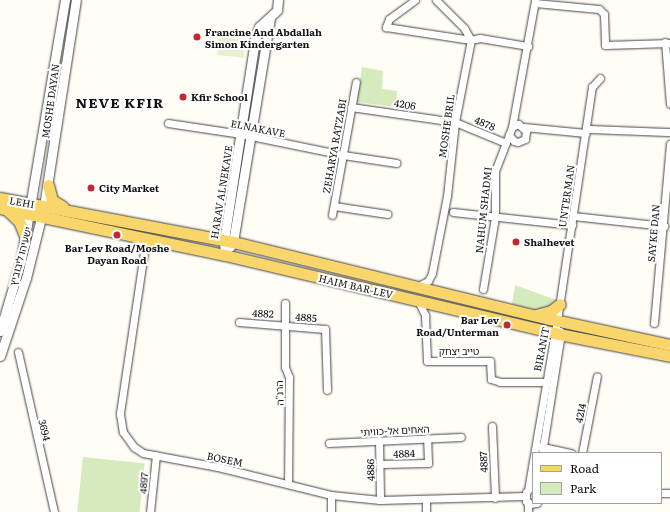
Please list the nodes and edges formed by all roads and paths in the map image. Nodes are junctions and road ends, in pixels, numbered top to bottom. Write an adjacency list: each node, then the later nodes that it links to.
1 (66, 0): 32 (street, MOSHE DAYAN)
2 (76, 0): 27 (street, MOSHE DAYAN)
3 (278, 0): 21 (street, HARAV ALNEKAVE)
4 (416, 0): 7 (street)
5 (436, 0): 7 (street)
6 (535, 2): 8 (street); 9 (street, NAHUM SHADMI)
7 (471, 40): 9 (street); 15 (street, MOSHE BRIL)
8 (668, 42): 10 (street)
9 (528, 46): 17 (street, NAHUM SHADMI)
10 (669, 72): 13 (street)
11 (600, 78): 19 (street, UNTERMAN)
12 (356, 82): 14 (street, ZEHARYA RATZABI)
13 (670, 104)
14 (351, 107): 15 (street, 4206); 25 (street, ZEHARYA RATZABI)
15 (455, 122): 23 (street, 4878); 46 (street, MOSHE BRIL)
16 (168, 123): 21 (street, ELNAKAVE)
17 (512, 127): 18 (street); 22 (street, NAHUM SHADMI)
18 (524, 127): 19 (street); 22 (street)
19 (586, 131): 20 (street); 37 (street, UNTERMAN)
20 (670, 132)
21 (246, 135): 25 (street, ELNAKAVE); 44 (street, HARAV ALNEKAVE)
22 (509, 135): 23 (street, NAHUM SHADMI)
23 (506, 143): 39 (street, NAHUM SHADMI)
24 (670, 144): 41 (street, SAYKE DAN)
25 (343, 156): 26 (street); 30 (street, ZEHARYA RATZABI)
26 (396, 163)
27 (48, 185): 29 (street, MOSHE DAYAN); 33 (main road)
28 (0, 198): 32 (main road, LEHI)
29 (44, 206): 32 (main road, LEHI); 33 (main road, HAIM BAR-LEV); 38 (street, ישעיהו ליבוביץ)
30 (334, 206): 35 (street); 36 (street, ZEHARYA RATZABI)
31 (3, 209): 32 (main road, LEHI); 42 (main road)
32 (30, 209): 38 (main road, LEHI); 42 (street, ישעיהו ליבוביץ)
33 (73, 211): 44 (main road, HAIM BAR-LEV)
34 (453, 212): 39 (street)
35 (387, 214)
36 (332, 215)
37 (573, 216): 40 (street, UNTERMAN); 41 (street)
38 (42, 217): 43 (main road, HAIM BAR-LEV); 64 (street, ישעיהו ליבוביץ)
39 (495, 217): 40 (street); 48 (street, NAHUM SHADMI)
40 (572, 225): 52 (street, UNTERMAN)
41 (664, 226): 58 (street, SAYKE DAN)
42 (25, 236): 60 (street, ישעיהו ליבוביץ)
43 (146, 239): 45 (main road, HAIM BAR-LEV); 79 (street, BOSEM)
44 (228, 241): 45 (street, HARAV ALNEKAVE); 47 (main road, HAIM BAR-LEV)
45 (225, 255): 50 (main road, HAIM BAR-LEV)
46 (432, 273): 47 (street); 49 (street)
47 (415, 286): 49 (main road, HAIM BAR-LEV)
48 (483, 289)
49 (439, 292): 55 (main road, HAIM BAR-LEV)
50 (418, 301): 53 (main road, HAIM BAR-LEV); 54 (street, טייב יצחק)
51 (285, 303): 59 (street, הרנ"ה)
52 (560, 304): 55 (main road); 56 (street, UNTERMAN)
53 (434, 305): 54 (street); 61 (main road, HAIM BAR-LEV)
54 (425, 315): 67 (street, טייב יצחק)
55 (536, 316): 56 (main road, HAIM BAR-LEV)
56 (557, 320): 61 (street, BIRANIT); 62 (main road, HAIM BAR-LEV)
57 (239, 322): 59 (street, 4882)
58 (654, 322)
59 (285, 326): 68 (street, 4885); 82 (street, הרנ"ה)
60 (0, 331)
61 (557, 334): 65 (main road, HAIM BAR-LEV); 67 (street, BIRANIT); 75 (street, BIRANIT)
62 (670, 345)
63 (18, 352): 88 (street, 3694)
64 (0, 356)
65 (670, 356)
66 (597, 376): 78 (street, 4214)
67 (545, 382): 74 (street, BIRANIT)
68 (327, 390)
69 (492, 426): 85 (street, 4887)
70 (461, 437): 71 (street, האחים אל-כוויתי)
71 (427, 438): 72 (street, האחים אל-כוויתי); 80 (street, 4884)
72 (379, 440): 73 (street, האחים אל-כוויתי); 80 (street, 4886)
73 (329, 443)
74 (534, 446): 75 (street); 76 (street, BIRANIT)
75 (542, 450): 77 (street)
76 (534, 452)
77 (561, 452)
78 (582, 452)
79 (156, 455): 82 (street, BOSEM); 89 (street, 4897)
80 (380, 464): 87 (street, 4886)
81 (532, 472): 84 (street, BIRANIT)
82 (288, 484): 83 (street, BOSEM)
83 (331, 495): 87 (street, BOSEM); 90 (street)
84 (530, 497): 85 (street, BOSEM); 92 (street, BIRANIT); 93 (street, BIRANIT)
85 (495, 498): 86 (street, BOSEM)
86 (426, 499): 87 (street, BOSEM); 91 (street)
87 (380, 500)
88 (54, 512)
89 (150, 512)
90 (331, 512)
91 (426, 512)
92 (528, 512)
93 (533, 512)

